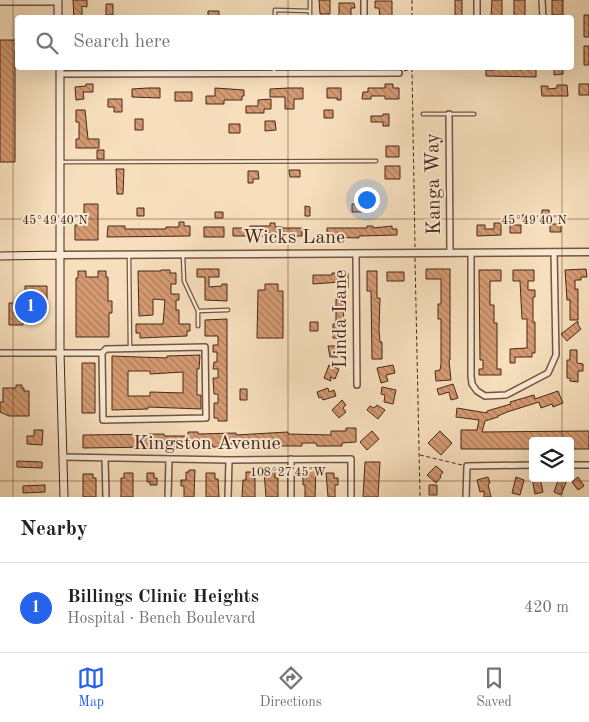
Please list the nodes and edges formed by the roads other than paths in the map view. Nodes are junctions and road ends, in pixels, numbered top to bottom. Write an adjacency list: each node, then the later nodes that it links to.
1 (310, 0): 7 (lane)
2 (364, 0): 11 (street)
3 (477, 0): 12 (street)
4 (542, 0): 13 (street)
5 (58, 1): 6 (street); 8 (main road)
6 (0, 2)
7 (310, 11): 9 (lane); 10 (lane)
8 (58, 15)
9 (274, 15)
10 (310, 15)
11 (364, 15)
12 (477, 15)
13 (543, 15)
14 (60, 70): 15 (street); 21 (main road)
15 (274, 70): 16 (street)
16 (399, 73)
17 (423, 114): 18 (lane)
18 (449, 114): 19 (lane); 24 (street, Kanga Way)
19 (474, 114)
20 (376, 161): 21 (lane)
21 (60, 162): 29 (main road)
22 (554, 252): 23 (street, Wicks Lane); 25 (street, Wicks Lane); 25 (street)
23 (589, 252)
24 (450, 253): 25 (street, Wicks Lane); 28 (street, Wicks Lane)
25 (470, 253)
26 (130, 254): 27 (street, Wicks Lane); 29 (street, Wicks Lane); 34 (lane)
27 (183, 254): 28 (street, Wicks Lane); 32 (lane)
28 (356, 254): 38 (street, Linda Lane)
29 (60, 255): 30 (main road, Wicks Lane); 35 (main road)
30 (0, 256)
31 (228, 310): 32 (lane)
32 (198, 311): 33 (lane)
33 (198, 326)
34 (130, 348): 37 (street); 37 (street)
35 (60, 352): 36 (street); 37 (street); 39 (main road)
36 (0, 353)
37 (102, 353)
38 (357, 385)
39 (63, 457): 40 (street, Kingston Avenue); 47 (main road)
40 (105, 458): 41 (street, Kingston Avenue); 48 (street)
41 (169, 459): 43 (street, Kingston Avenue); 49 (street)
42 (291, 459): 43 (street, Kingston Avenue); 51 (street); 52 (street, Kingston Avenue)
43 (229, 460): 50 (street)
44 (529, 465): 53 (street)
45 (574, 465): 46 (street)
46 (589, 465)
47 (64, 497)
48 (106, 497)
49 (168, 497)
50 (228, 497)
51 (291, 497)
52 (351, 497)
53 (466, 497)

